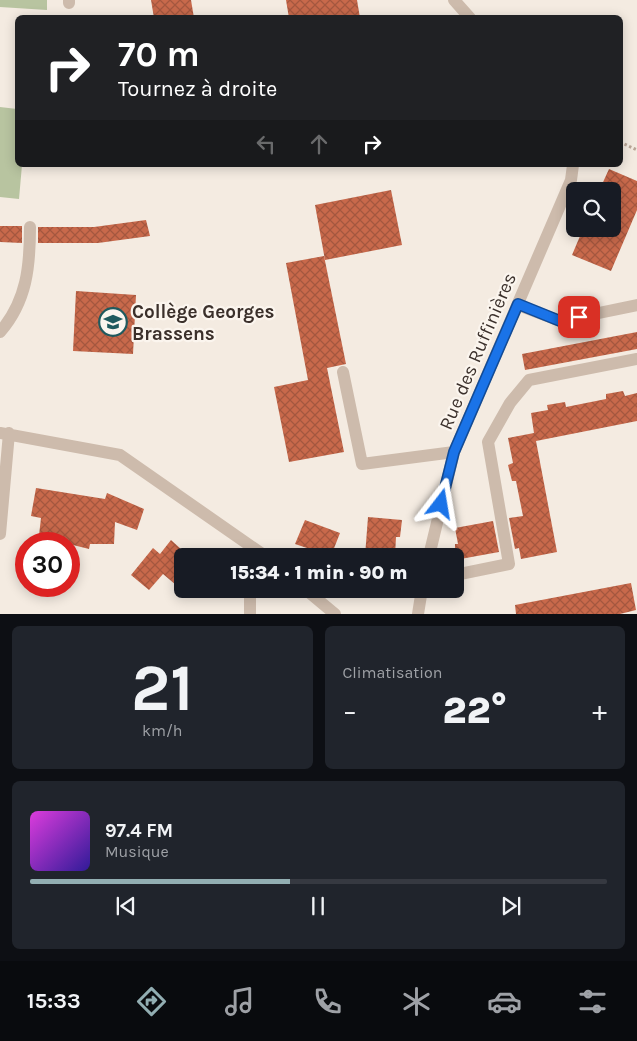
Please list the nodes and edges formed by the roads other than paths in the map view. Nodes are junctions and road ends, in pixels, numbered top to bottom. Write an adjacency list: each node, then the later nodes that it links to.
1 (454, 0): 2 (street)
2 (467, 15)
3 (573, 167): 5 (street, Rue des Ruffinières)
4 (30, 227): 7 (street)
5 (518, 304): 6 (street); 11 (street, Rue des Ruffinières)
6 (637, 305)
7 (0, 332)
8 (637, 359): 15 (street)
9 (343, 372): 11 (street)
10 (5, 433): 12 (street); 13 (street)
11 (454, 452): 14 (street, Rue des Ruffinières)
12 (0, 534)
13 (247, 548)
14 (430, 548)
15 (464, 573)
16 (250, 598): 19 (street)
17 (316, 598): 20 (street)
18 (421, 598): 21 (street)
19 (250, 614)
20 (335, 614)
21 (418, 614)

